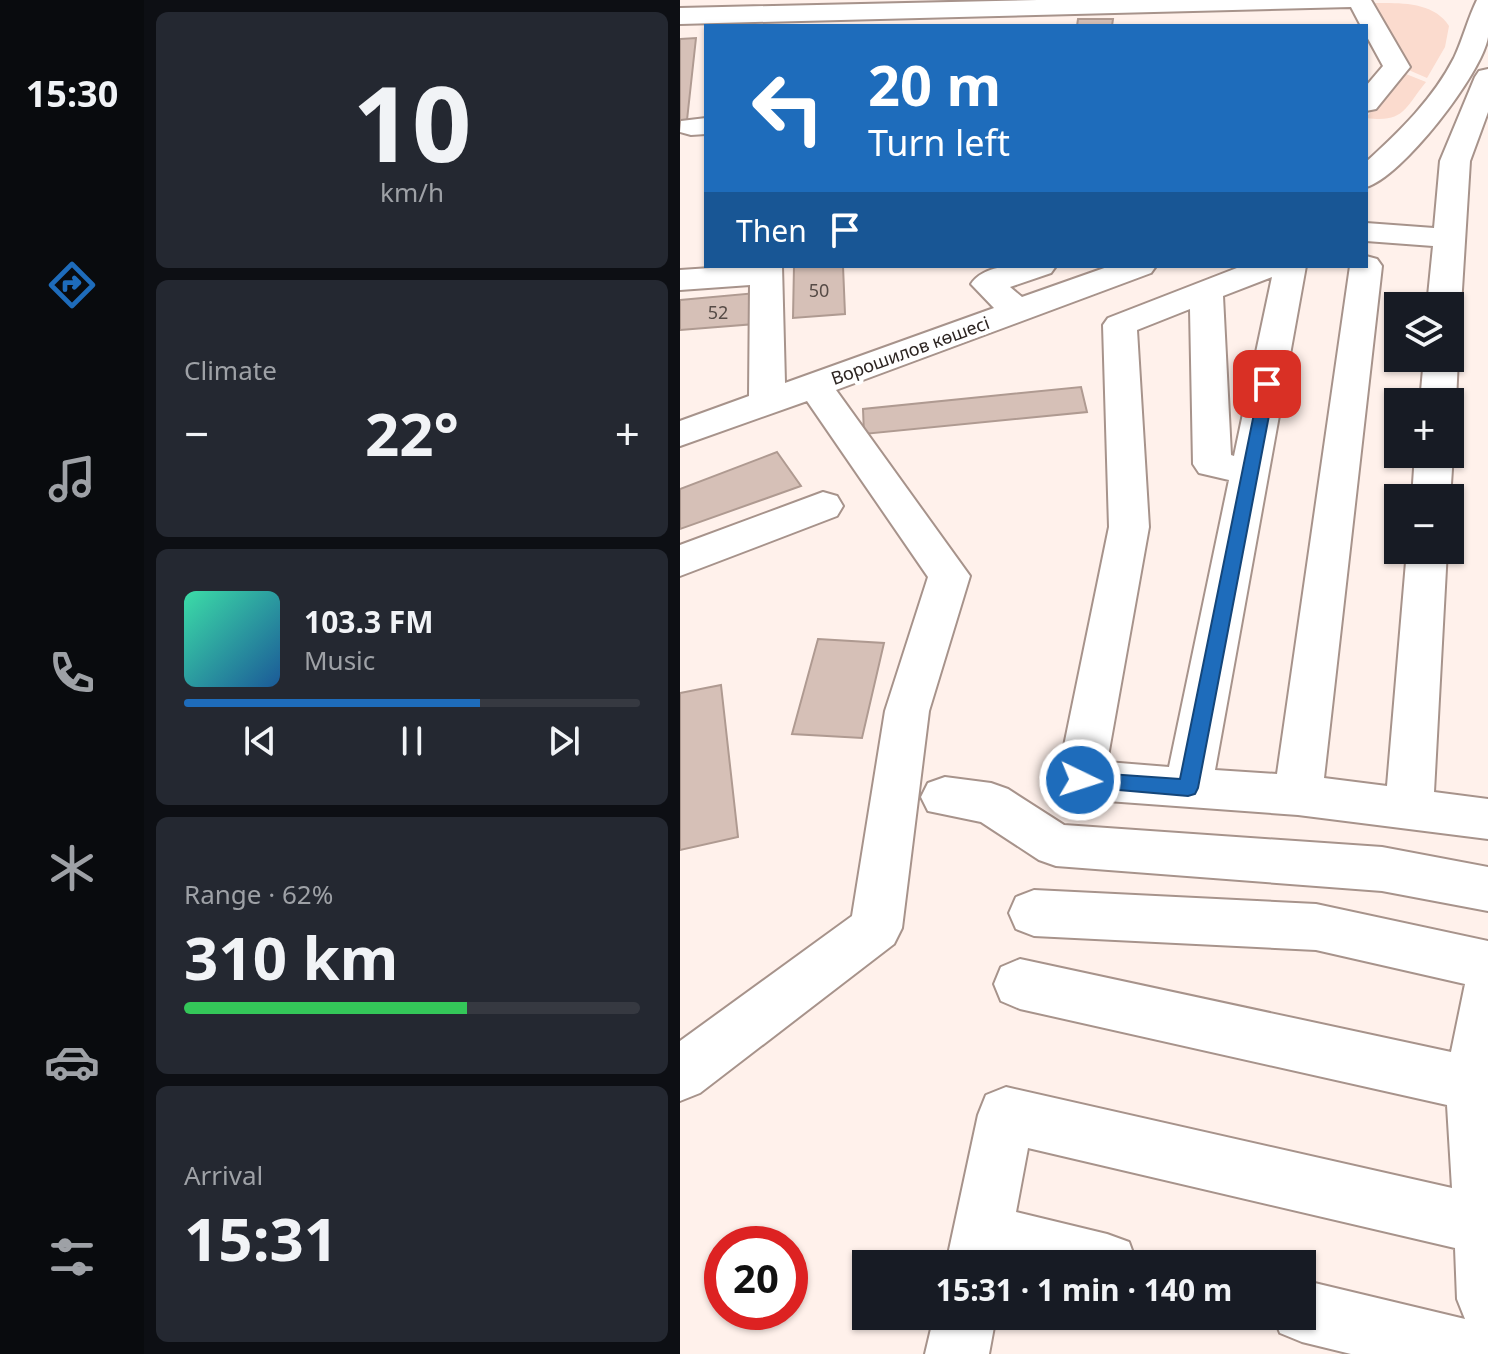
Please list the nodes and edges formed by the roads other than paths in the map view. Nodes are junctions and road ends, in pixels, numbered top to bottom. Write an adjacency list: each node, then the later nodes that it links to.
1 (1350, 0): 3 (street)
2 (1359, 0): 9 (street)
3 (989, 5): 6 (street)
4 (1486, 12): 11 (street)
5 (680, 16): 7 (street)
6 (906, 19): 7 (street)
7 (763, 20)
8 (1488, 77): 12 (street)
9 (1368, 101)
10 (1368, 123): 11 (street)
11 (1413, 135): 13 (street)
12 (1476, 138): 14 (street)
13 (1368, 176)
14 (1449, 238): 15 (street); 26 (street)
15 (1368, 248)
16 (959, 268): 24 (street)
17 (1034, 268): 24 (street)
18 (1135, 268): 27 (street, Ворошилов көшесі)
19 (1266, 268): 25 (street)
20 (1290, 268): 31 (street)
21 (1364, 268): 37 (street)
22 (766, 270): 23 (street); 29 (street)
23 (680, 280)
24 (987, 284): 27 (street)
25 (1206, 291): 31 (street); 35 (street)
26 (1445, 292)
27 (1018, 311): 28 (street, Ворошилов көшесі)
28 (814, 385): 29 (street, Ворошилов көшесі); 48 (street)
29 (767, 402): 30 (street, Ворошилов көшесі)
30 (680, 434)
31 (1250, 472): 36 (street)
32 (823, 506): 33 (street)
33 (680, 561)
34 (1426, 564): 39 (street)
35 (1080, 780): 36 (street); 41 (street)
36 (1188, 788): 37 (street)
37 (1298, 795): 39 (street)
38 (945, 797): 41 (street)
39 (1409, 809): 40 (street)
40 (1488, 819)
41 (1024, 825): 42 (street)
42 (1488, 889)
43 (1034, 913): 44 (street)
44 (1488, 965)
45 (1020, 984): 49 (street)
46 (1488, 991): 47 (street)
47 (1488, 998): 49 (street)
48 (680, 1074)
49 (1481, 1085): 50 (street)
50 (1486, 1225): 51 (street); 52 (street)
51 (979, 1249)
52 (1488, 1299)
53 (1316, 1314): 56 (street)
54 (962, 1330): 55 (street)
55 (957, 1354)
56 (1480, 1354)

